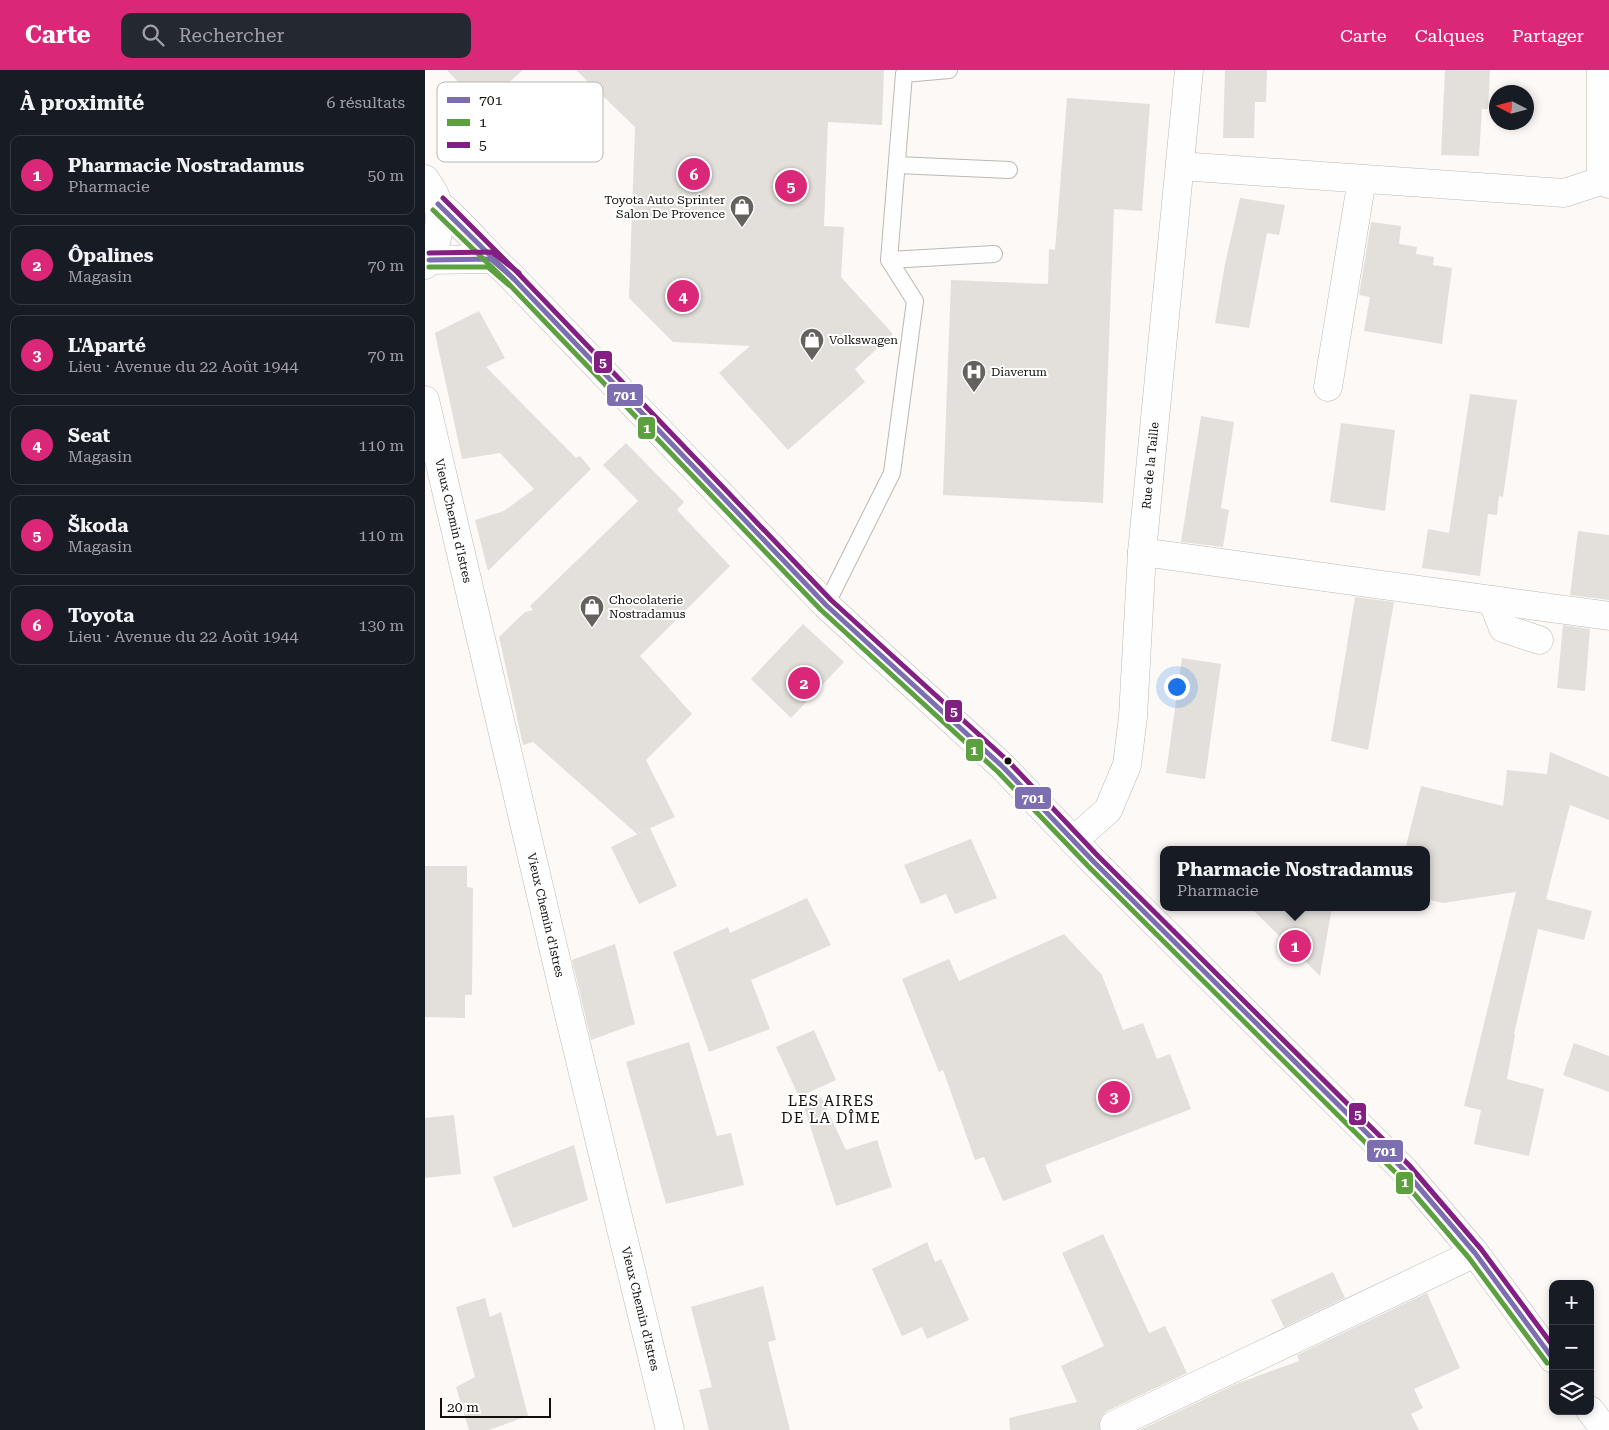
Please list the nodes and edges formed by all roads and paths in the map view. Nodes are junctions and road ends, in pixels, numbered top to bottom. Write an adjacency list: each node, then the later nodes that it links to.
1 (949, 70): 4 (lane)
2 (1189, 70): 5 (street, Rue de la Taille)
3 (1601, 70): 9 (street)
4 (897, 165): 6 (lane); 13 (lane)
5 (1180, 166): 8 (street); 17 (street, Rue de la Taille)
6 (1009, 170)
7 (425, 179): 10 (street)
8 (1362, 179): 9 (street); 15 (street)
9 (1605, 183)
10 (438, 204): 12 (street); 14 (street)
11 (994, 254): 13 (lane)
12 (491, 259): 14 (street); 19 (street)
13 (889, 260): 19 (lane)
14 (427, 263)
15 (1328, 387)
16 (425, 400): 27 (street, Vieux Chemin d'Istres)
17 (1142, 552): 18 (street); 22 (street, Rue de la Taille)
18 (1492, 600): 20 (street); 21 (street)
19 (825, 605): 22 (street)
20 (1609, 616)
21 (1539, 640)
22 (1073, 841): 23 (street)
23 (1475, 1253): 24 (street); 26 (street)
24 (1549, 1354)
25 (1594, 1415): 28 (street)
26 (1114, 1425)
27 (670, 1430)
28 (1605, 1430)

